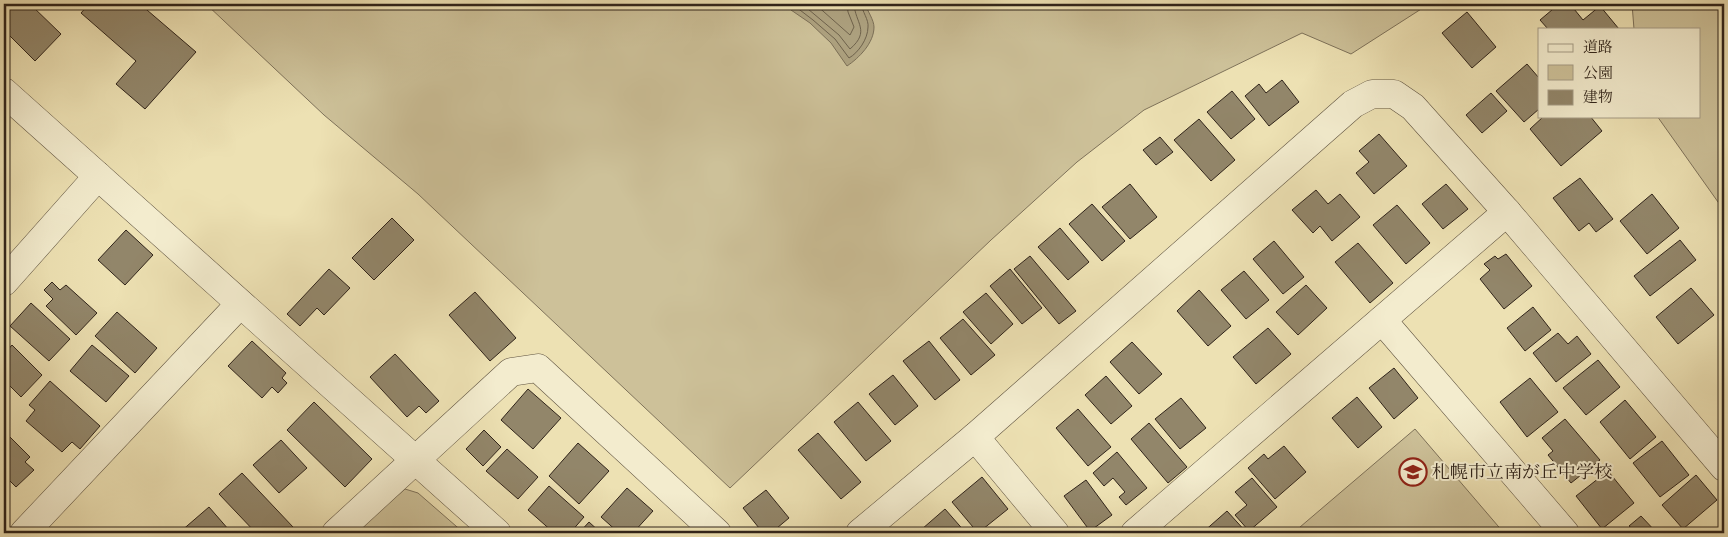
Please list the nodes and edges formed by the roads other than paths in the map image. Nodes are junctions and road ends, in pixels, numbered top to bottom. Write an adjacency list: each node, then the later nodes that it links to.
1 (4, 92): 2 (street)
2 (98, 176): 4 (street); 5 (street)
3 (1507, 212): 6 (street); 7 (street); 9 (street)
4 (4, 282)
5 (240, 304): 8 (street); 10 (street)
6 (1382, 320): 16 (street); 17 (street)
7 (975, 437): 14 (street); 15 (street)
8 (415, 461): 11 (street); 12 (street); 13 (street)
9 (1724, 467)
10 (24, 533)
11 (336, 533)
12 (497, 533)
13 (717, 533)
14 (860, 533)
15 (1055, 533)
16 (1135, 533)
17 (1565, 533)

